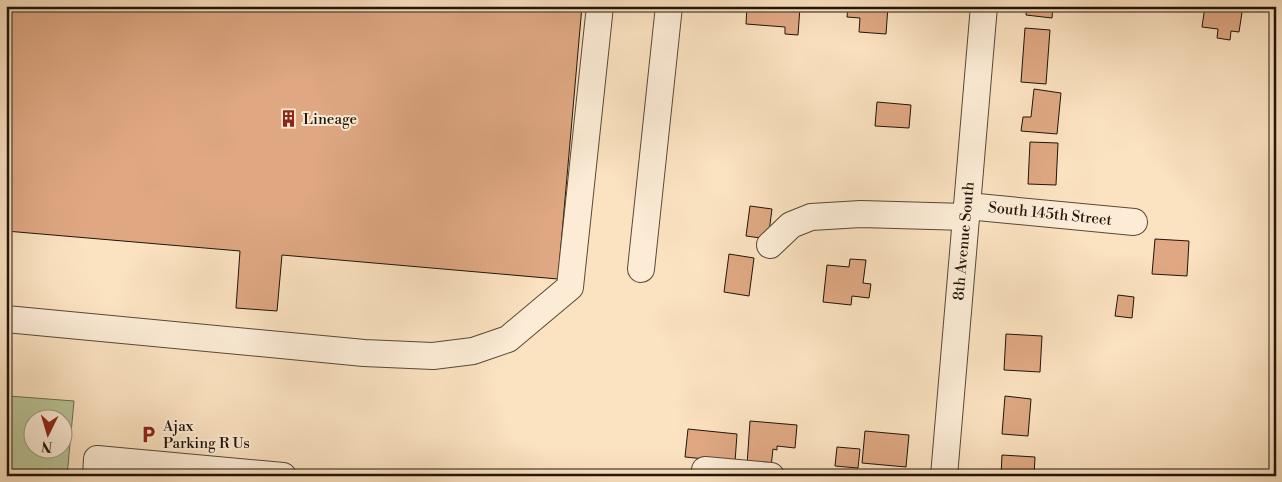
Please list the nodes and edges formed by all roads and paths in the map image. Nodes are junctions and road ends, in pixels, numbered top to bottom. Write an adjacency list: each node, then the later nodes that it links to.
1 (600, 6): 8 (street)
2 (669, 6): 7 (street)
3 (984, 6): 4 (street, 8th Avenue South)
4 (966, 211): 5 (street, South 145th Street); 6 (street, South 145th Street); 13 (street, 8th Avenue South)
5 (1134, 222)
6 (770, 246)
7 (641, 268)
8 (6, 319)
9 (704, 470): 12 (street)
10 (96, 476): 11 (street)
11 (283, 476)
12 (771, 476)
13 (944, 476)

